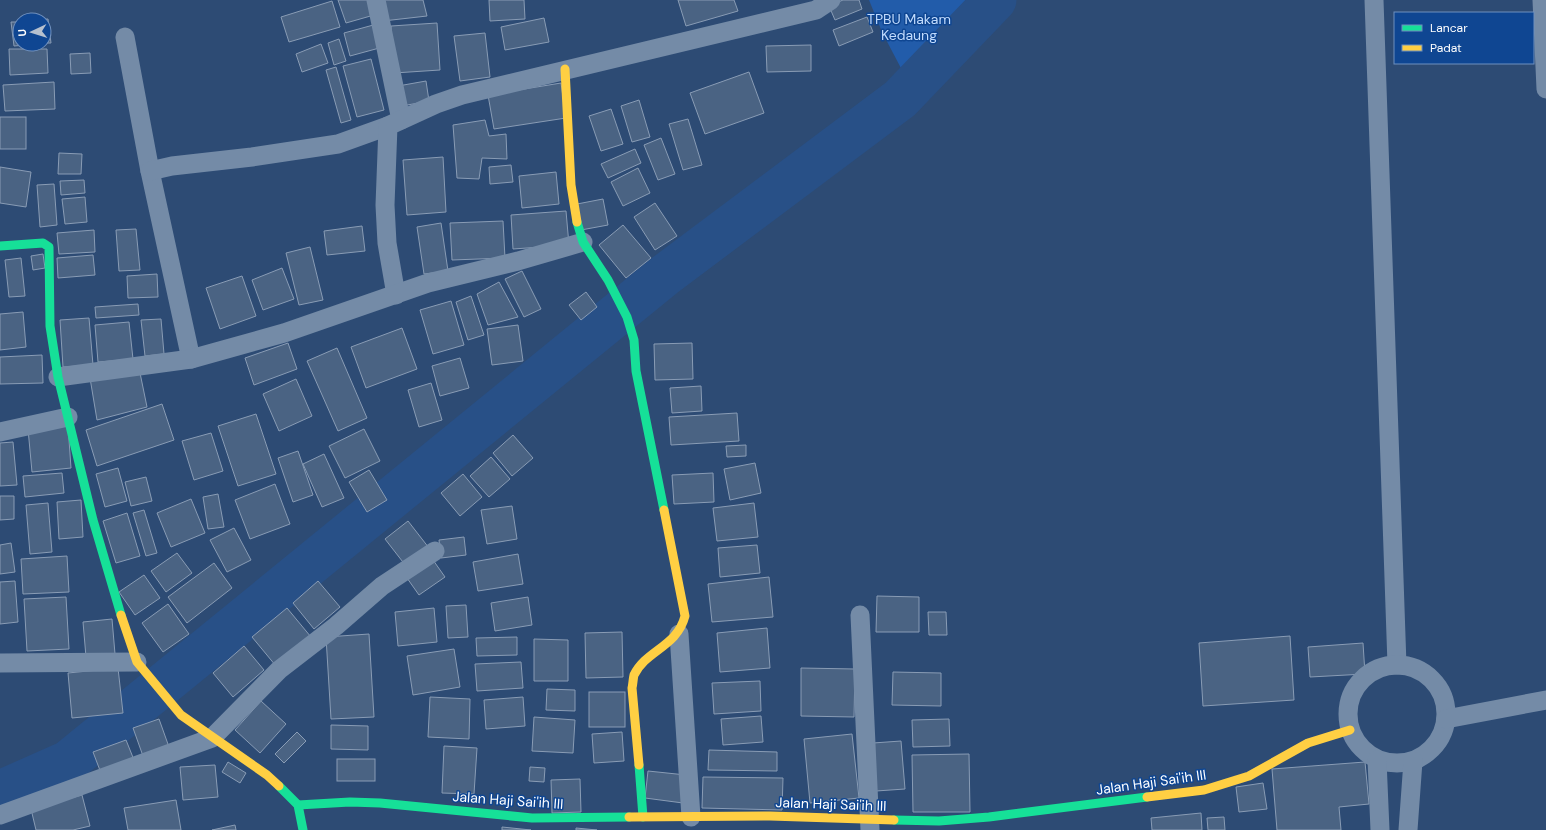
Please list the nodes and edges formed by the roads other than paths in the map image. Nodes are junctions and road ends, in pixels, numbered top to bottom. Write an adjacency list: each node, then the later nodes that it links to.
1 (376, 0): 8 (street)
2 (831, 0): 6 (street)
3 (1374, 0): 21 (street)
4 (1542, 0): 7 (street)
5 (125, 37): 9 (street)
6 (565, 69): 8 (street); 10 (street)
7 (1546, 89)
8 (394, 123): 9 (street); 12 (street)
9 (150, 171): 13 (street)
10 (583, 242): 12 (street); 19 (street)
11 (0, 246): 14 (street)
12 (396, 295): 13 (street)
13 (191, 359): 14 (street)
14 (58, 377): 15 (street)
15 (68, 417): 16 (street); 22 (street)
16 (0, 432)
17 (435, 551): 26 (street)
18 (860, 615): 34 (street)
19 (679, 634): 31 (street); 32 (street)
20 (0, 663): 22 (street)
21 (1397, 665): 24 (street); 25 (street)
22 (141, 667): 26 (street)
23 (1546, 700): 24 (street)
24 (1446, 719): 28 (street)
25 (1350, 730): 27 (street); 33 (street, Jalan Haji Sai'ih III)
26 (212, 738): 29 (street); 30 (street)
27 (1377, 760): 28 (street); 37 (street)
28 (1413, 761): 38 (street)
29 (298, 805): 31 (street, Jalan Haji Sai'ih III); 36 (street)
30 (0, 815)
31 (643, 817): 32 (street, Jalan Haji Sai'ih III)
32 (691, 817): 34 (street, Jalan Haji Sai'ih III)
33 (990, 824): 35 (street, Jalan Haji Sai'ih III)
34 (870, 825): 35 (street, Jalan Haji Sai'ih III)
35 (939, 826)
36 (303, 830)
37 (1380, 830)
38 (1408, 830)

